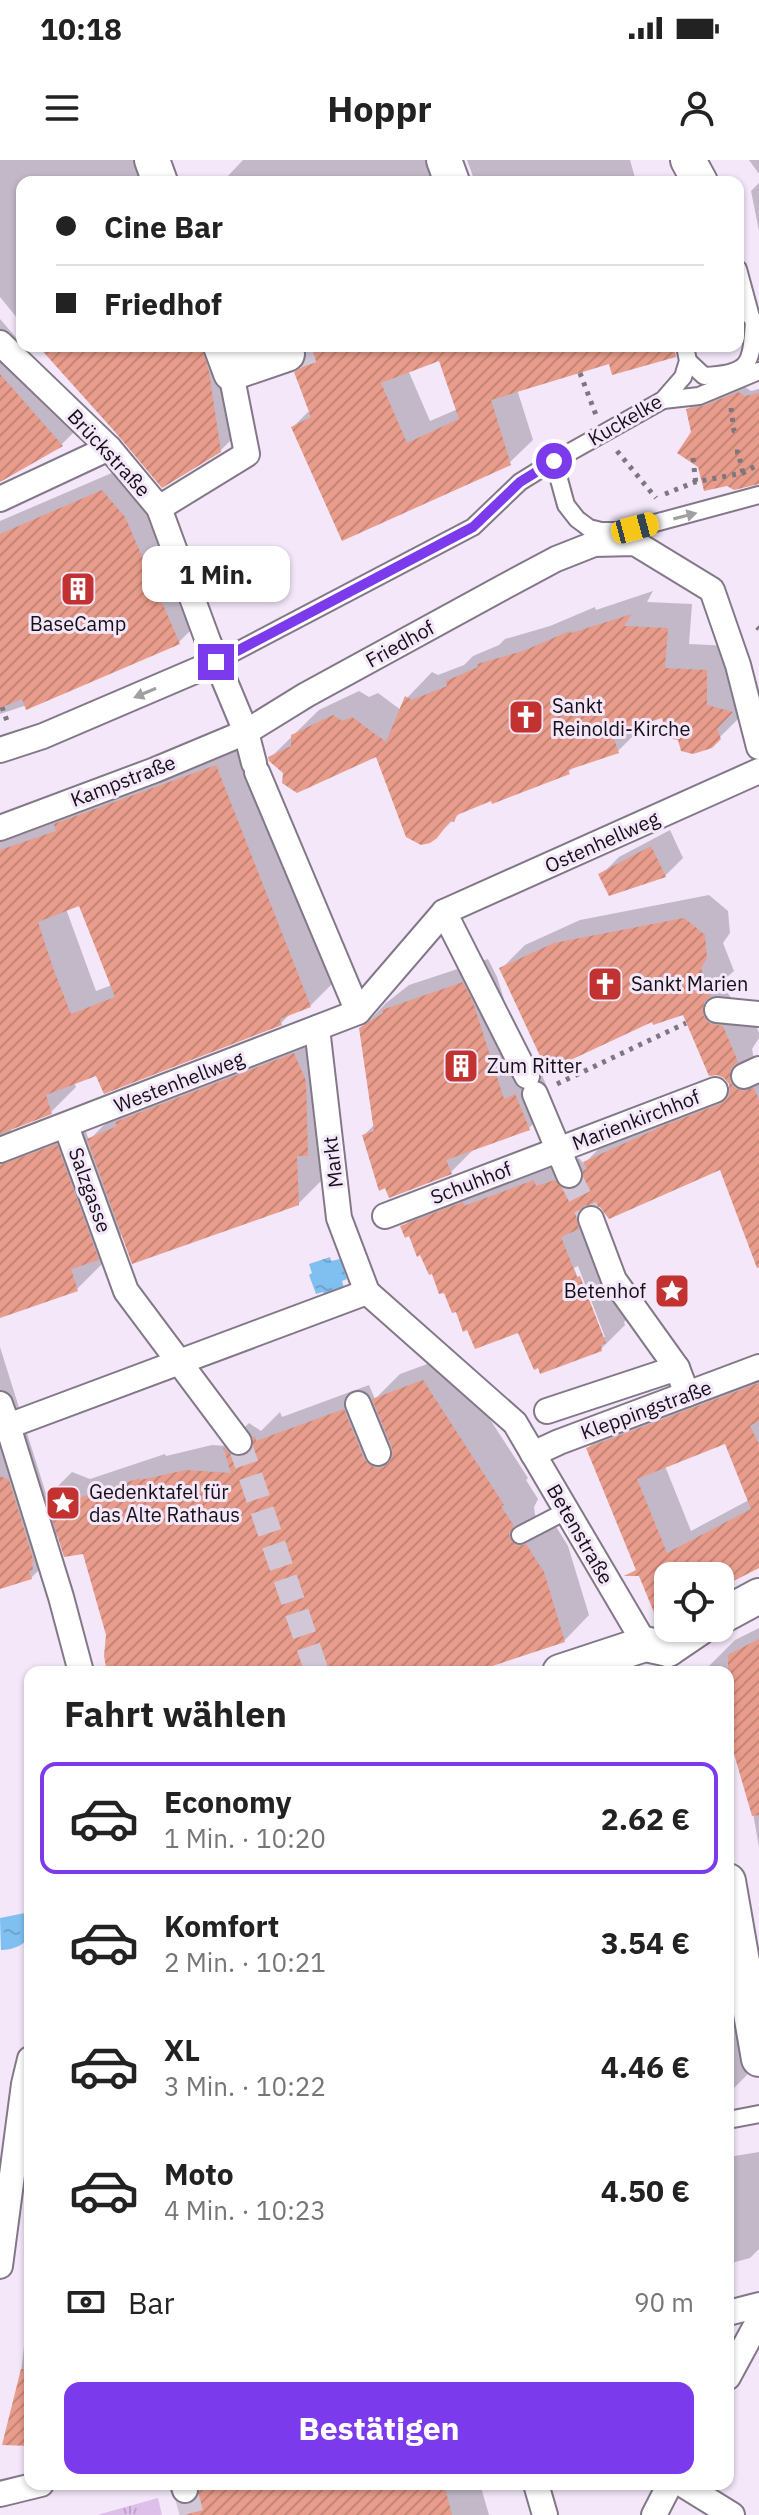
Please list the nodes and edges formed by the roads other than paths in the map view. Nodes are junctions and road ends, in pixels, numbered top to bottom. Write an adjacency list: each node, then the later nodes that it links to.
1 (744, 287): 2 (lane, Kuckelke)
2 (756, 324): 5 (lane, Kuckelke)
3 (0, 343): 9 (street, Brückstraße)
4 (287, 354): 6 (street)
5 (687, 354): 8 (lane, Kuckelke)
6 (226, 360): 13 (street)
7 (759, 371): 8 (lane)
8 (663, 400): 10 (lane, Kuckelke)
9 (109, 448): 12 (street); 13 (street, Brückstraße)
10 (554, 461): 14 (lane); 15 (lane)
11 (759, 495): 14 (lane, one-way to 11)
12 (0, 499)
13 (159, 508): 15 (street, Brückstraße)
14 (614, 538): 16 (street, Friedhof); 17 (street)
15 (216, 662): 16 (street, Brückstraße); 18 (street, one-way to 18)
16 (246, 732): 20 (street, Kampstraße); 23 (street, Brückstraße)
17 (759, 747)
18 (0, 750)
19 (759, 771): 21 (street, Ostenhellweg)
20 (0, 828)
21 (444, 912): 23 (street, Ostenhellweg); 29 (street, Marienkirchhof)
22 (717, 1010): 24 (street)
23 (358, 1012): 25 (street, Westenhellweg)
24 (759, 1014)
25 (317, 1028): 27 (street, Westenhellweg); 33 (street, Markt)
26 (715, 1090): 29 (street, Marienkirchhof)
27 (66, 1126): 28 (street, Westenhellweg); 35 (street, Salzgasse)
28 (0, 1150)
29 (558, 1150): 30 (street, Marienkirchhof); 31 (street, Schuhhof)
30 (569, 1175)
31 (385, 1216)
32 (591, 1219): 37 (street)
33 (367, 1292): 34 (street, Markt); 35 (street)
34 (443, 1361): 42 (street, Betenstraße)
35 (180, 1363): 41 (street); 43 (street)
36 (759, 1367): 38 (street, Kleppingstraße)
37 (677, 1368): 38 (street); 40 (street)
38 (687, 1394): 40 (street, Kleppingstraße)
39 (358, 1404): 44 (street)
40 (623, 1404): 42 (street); 45 (street, Kleppingstraße)
41 (4, 1415): 52 (street)
42 (515, 1423): 45 (street, Betenstraße)
43 (239, 1442)
44 (378, 1453)
45 (533, 1454): 46 (street, Betenstraße)
46 (566, 1511): 47 (lane); 51 (street, Betenstraße)
47 (520, 1535)
48 (759, 1596): 49 (street)
49 (734, 1609)
50 (678, 1642): 51 (street)
51 (659, 1655): 53 (street)
52 (79, 1666)
53 (595, 1666)
54 (734, 1915): 55 (street)
55 (759, 2059)
56 (24, 2084): 59 (street)
57 (759, 2114): 58 (lane)
58 (734, 2119)
59 (0, 2266)
60 (759, 2305): 61 (street)
61 (734, 2311)
62 (759, 2320): 63 (street)
63 (734, 2366)
64 (24, 2488): 68 (street)
65 (538, 2490): 69 (street)
66 (667, 2490): 70 (street)
67 (692, 2490): 71 (street)
68 (0, 2494)
69 (545, 2515)
70 (654, 2515)
71 (732, 2515)

